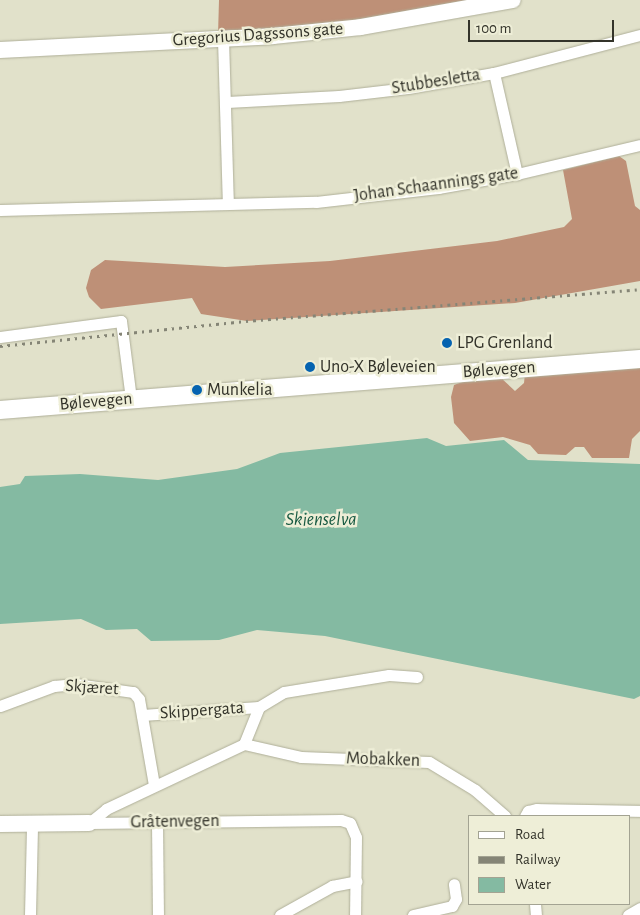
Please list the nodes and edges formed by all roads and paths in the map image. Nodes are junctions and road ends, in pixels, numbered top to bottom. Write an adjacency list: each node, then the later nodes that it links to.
1 (513, 0): 3 (street, Gregorius Dagssons gate)
2 (640, 35): 5 (street, Stubbesletta)
3 (222, 39): 4 (street, Gregorius Dagssons gate); 6 (street)
4 (0, 50)
5 (494, 72): 6 (street, Stubbesletta); 8 (street)
6 (227, 102): 9 (street)
7 (640, 145): 8 (street, Johan Schaannings gate)
8 (517, 174): 9 (street, Johan Schaannings gate)
9 (228, 203): 10 (street, Johan Schaannings gate)
10 (0, 210)
11 (0, 337): 13 (street)
12 (640, 359): 13 (main road, Bølevegen)
13 (131, 399): 14 (main road, Bølevegen)
14 (0, 410)
15 (417, 677): 17 (street, Skippergata)
16 (0, 706): 18 (street, Skjæret)
17 (259, 707): 18 (street, Skippergata); 19 (street)
18 (142, 714): 20 (street, Skippergata)
19 (244, 744): 20 (street); 22 (street, Mobakken)
20 (154, 785): 25 (street)
21 (640, 811): 23 (street)
22 (504, 815)
23 (526, 815)
24 (157, 822): 25 (street, Gråtenvegen); 28 (street, Gråtenvegen); 32 (street)
25 (89, 823): 27 (street, Gråtenvegen)
26 (0, 824): 27 (street, Gråtenvegen)
27 (32, 825): 31 (street)
28 (357, 880): 33 (street); 34 (street)
29 (454, 884): 35 (street)
30 (640, 908): 36 (street)
31 (30, 915)
32 (158, 915)
33 (280, 915)
34 (355, 915)
35 (413, 915)
36 (628, 915)

